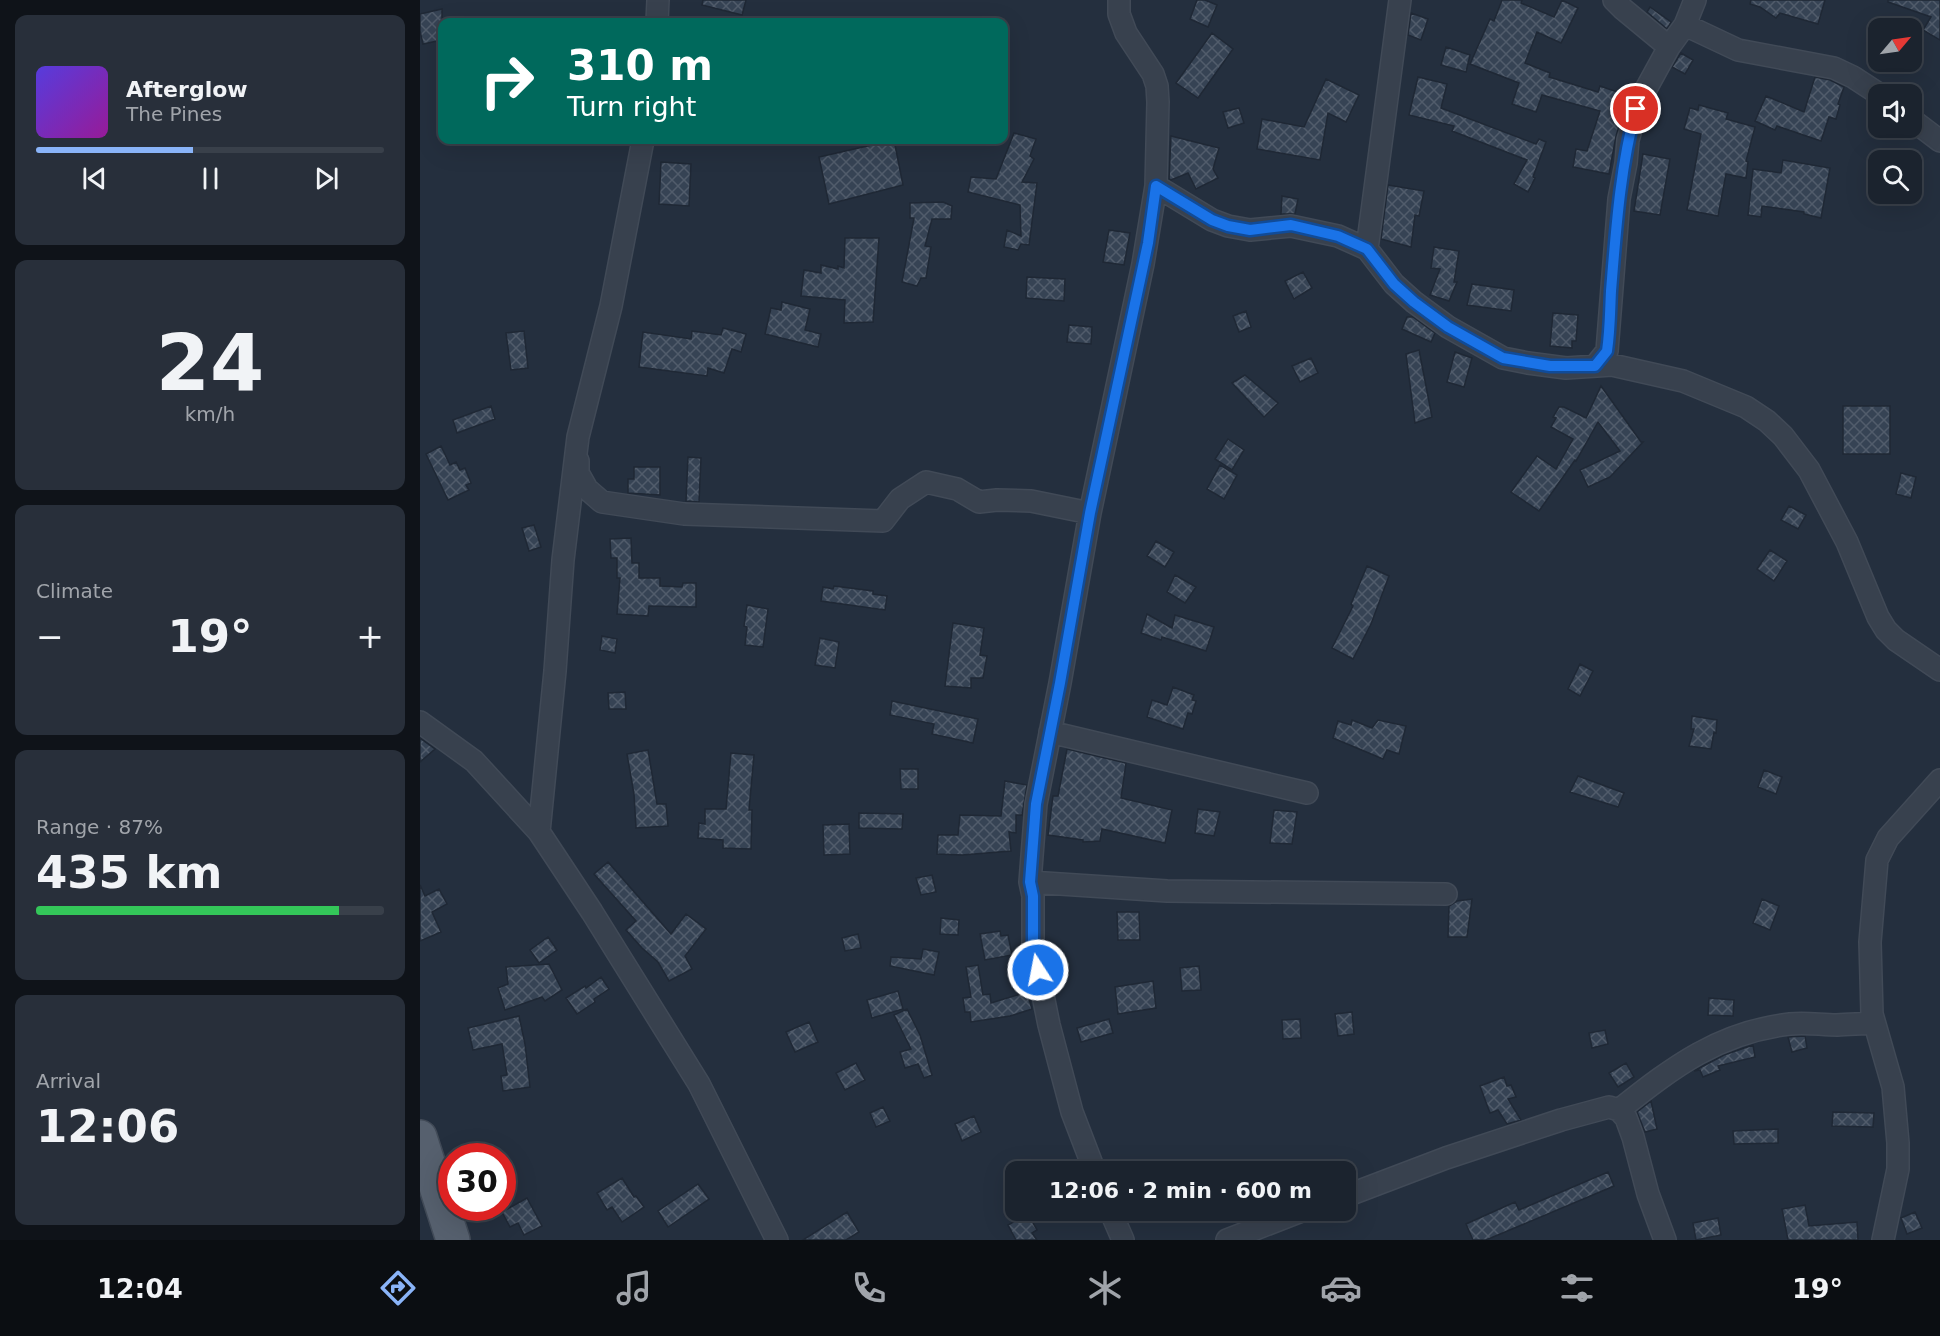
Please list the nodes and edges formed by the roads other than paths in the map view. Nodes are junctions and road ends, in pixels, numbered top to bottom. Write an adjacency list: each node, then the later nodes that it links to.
1 (658, 0): 6 (street)
2 (1119, 0): 13 (street)
3 (1400, 0): 14 (street)
4 (1614, 0): 8 (street)
5 (1695, 0): 7 (street)
6 (657, 18)
7 (1685, 25): 8 (street); 9 (street)
8 (1669, 48): 15 (street)
9 (1868, 87)
10 (1922, 127): 11 (street)
11 (1940, 141)
12 (642, 144): 16 (street)
13 (1156, 186): 14 (street); 17 (street)
14 (1367, 249): 15 (street)
15 (1595, 366): 18 (street)
16 (578, 437): 17 (street); 23 (street)
17 (1090, 513): 20 (street)
18 (1940, 670)
19 (420, 722): 23 (street)
20 (1050, 732): 22 (street); 24 (street)
21 (1940, 780): 26 (street)
22 (1307, 794)
23 (539, 832): 35 (street)
24 (1030, 882): 25 (street); 29 (street)
25 (1446, 894)
26 (1874, 1023): 27 (street); 39 (street)
27 (1619, 1110): 31 (street); 38 (street)
28 (420, 1137): 30 (main road)
29 (1091, 1161)
30 (425, 1169): 34 (main road)
31 (1356, 1192)
32 (1115, 1221): 36 (street)
33 (1276, 1221): 37 (street)
34 (453, 1240)
35 (777, 1240)
36 (1123, 1240)
37 (1227, 1240)
38 (1665, 1240)
39 (1883, 1240)

